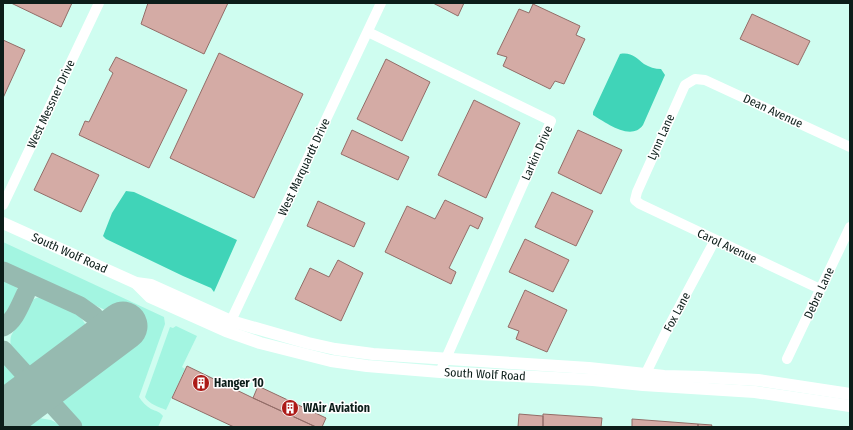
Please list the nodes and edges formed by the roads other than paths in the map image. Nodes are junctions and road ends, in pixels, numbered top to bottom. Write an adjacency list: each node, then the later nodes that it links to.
1 (99, 3): 7 (street, West Messner Drive)
2 (381, 3): 3 (street, West Marquardt Drive)
3 (368, 32): 12 (street, West Marquardt Drive); 14 (street, Larkin Drive)
4 (695, 79): 5 (street, Dean Avenue); 6 (street, Lynn Lane)
5 (850, 147)
6 (635, 200): 10 (street, Carol Avenue)
7 (3, 205)
8 (3, 223): 12 (main road, South Wolf Road)
9 (850, 227): 11 (street, Debra Lane)
10 (715, 240): 11 (street, Carol Avenue); 16 (street, Fox Lane)
11 (820, 289): 13 (street, Debra Lane)
12 (228, 326): 14 (main road, South Wolf Road); 15 (main road, South Wolf Road)
13 (787, 359)
14 (446, 360): 15 (street, Larkin Drive); 16 (main road, South Wolf Road)
15 (440, 372): 16 (main road, South Wolf Road)
16 (645, 379): 17 (main road, South Wolf Road); 18 (main road, South Wolf Road)
17 (850, 394)
18 (850, 406)

